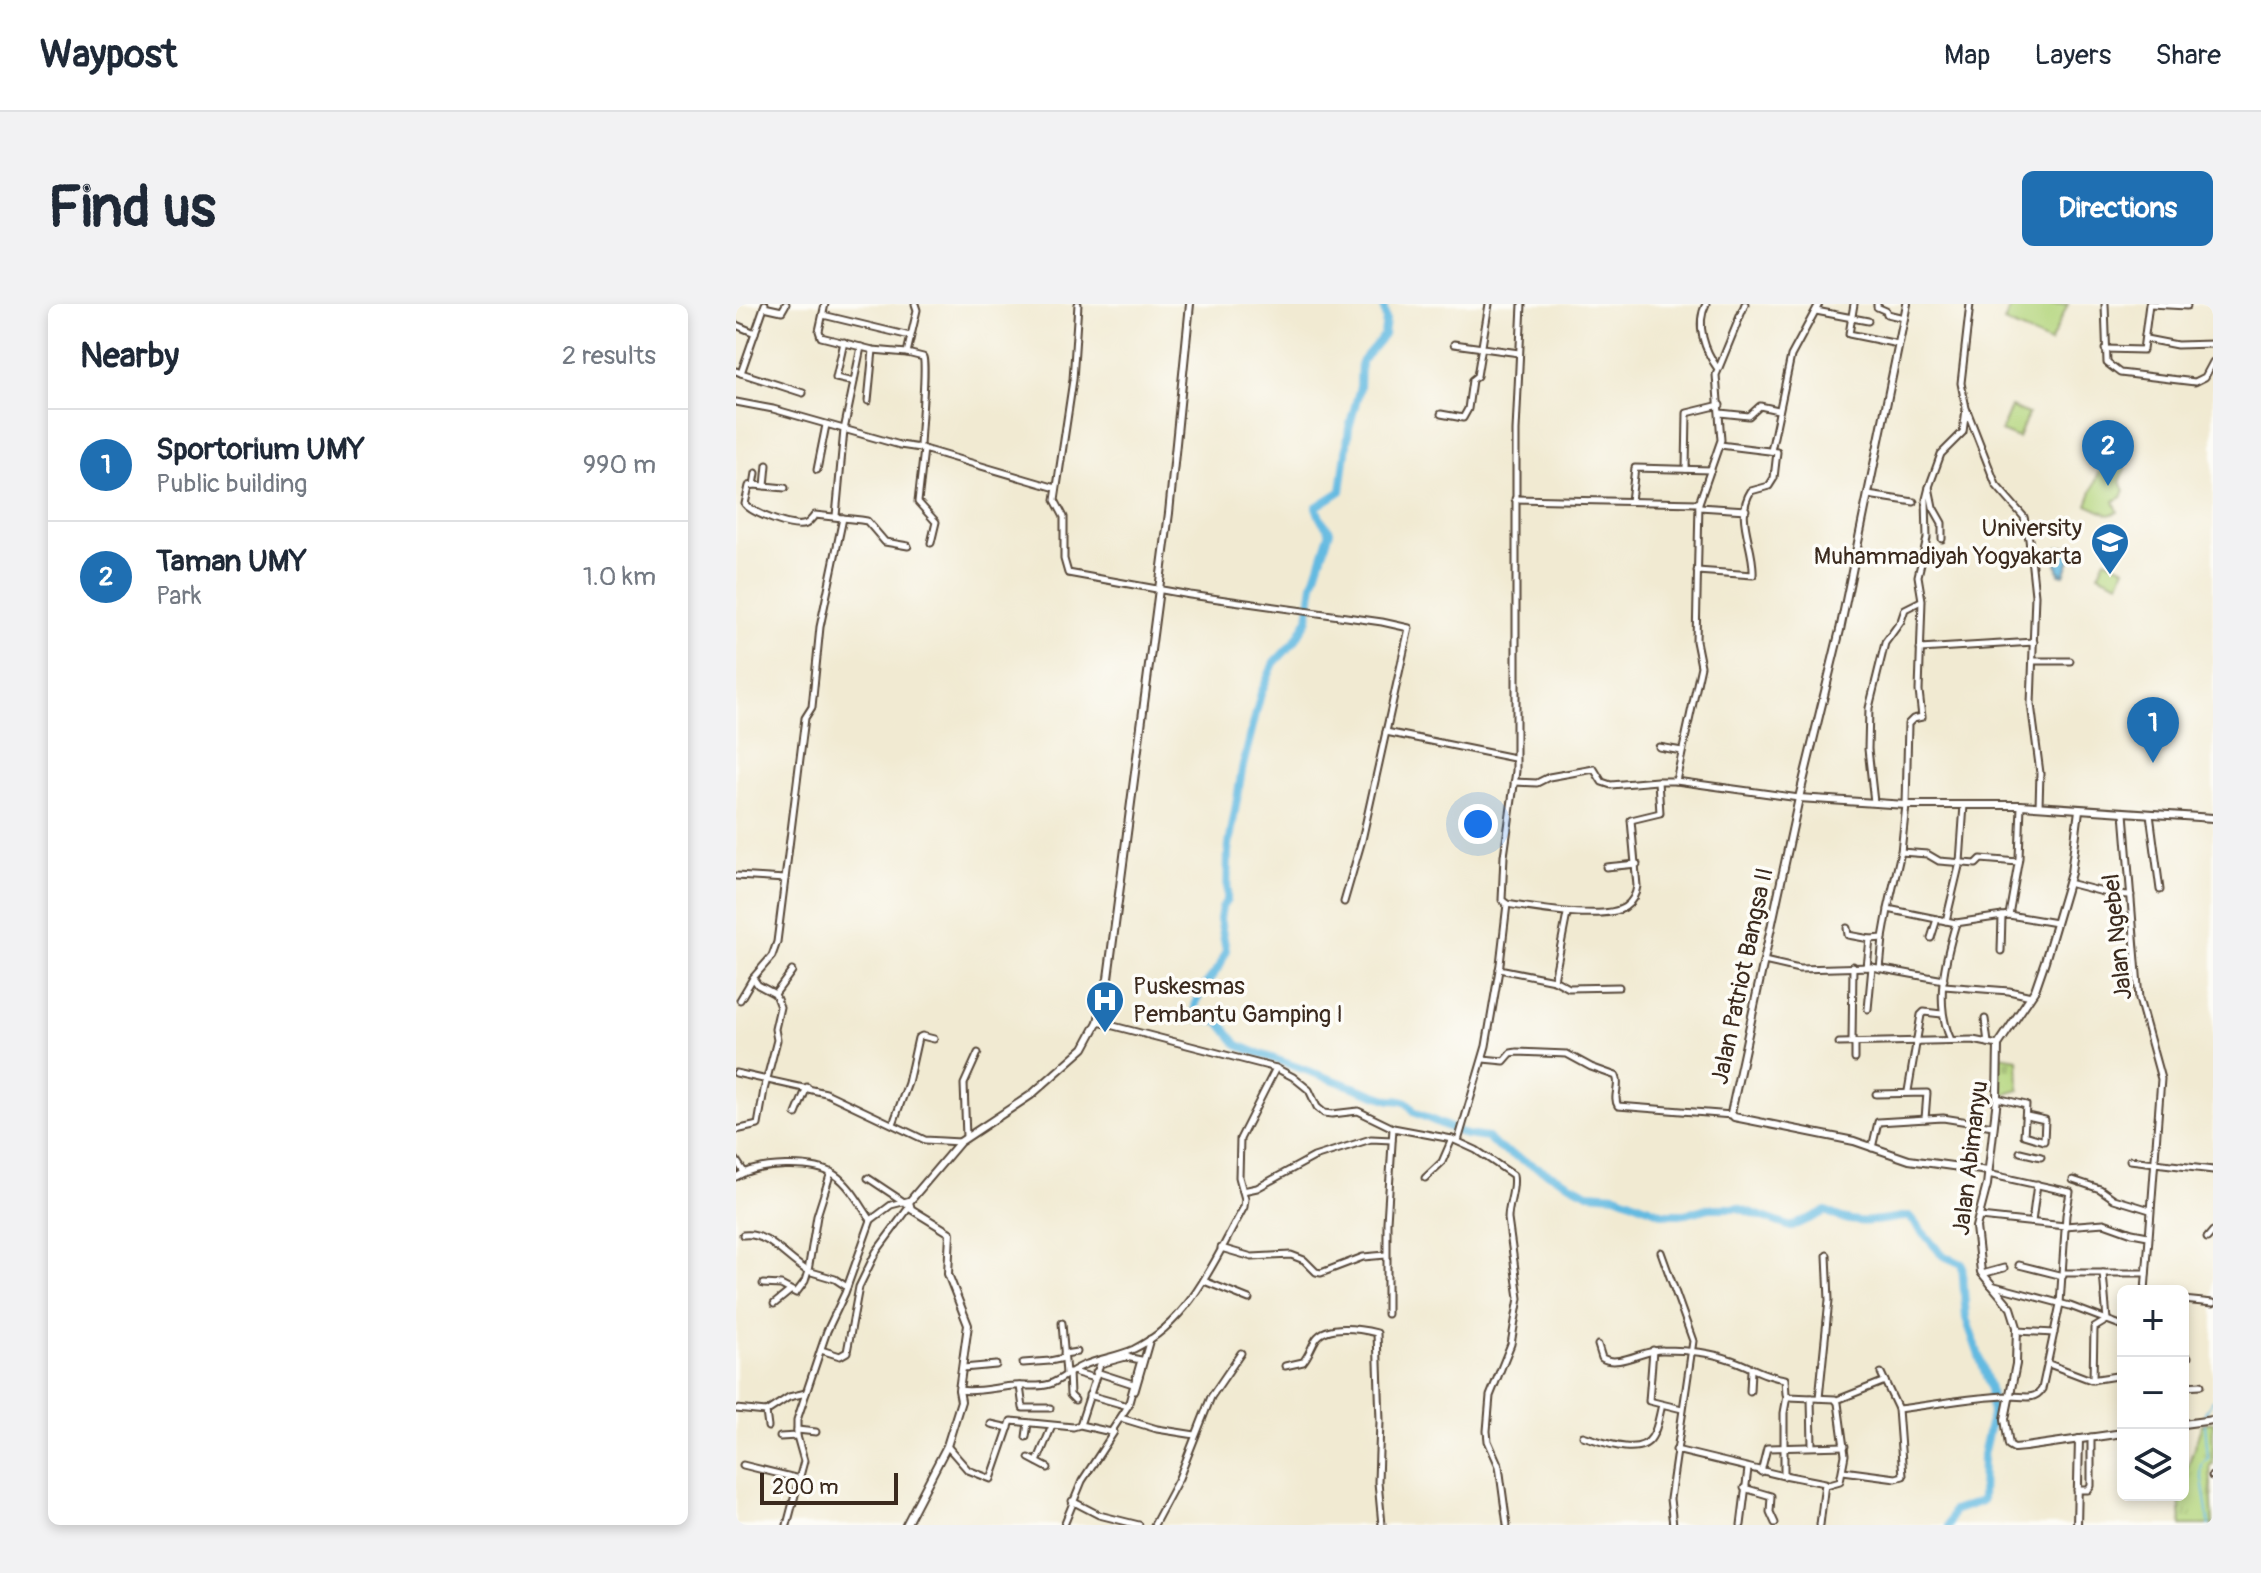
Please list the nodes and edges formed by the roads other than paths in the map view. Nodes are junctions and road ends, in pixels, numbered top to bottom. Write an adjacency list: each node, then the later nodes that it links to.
1 (786, 304): 17 (street)
2 (825, 304): 20 (street)
3 (915, 304): 26 (street)
4 (1078, 304): 64 (street)
5 (1190, 304): 76 (street)
6 (1489, 304): 33 (street)
7 (1522, 304): 37 (street)
8 (1706, 304): 39 (street)
9 (1745, 304): 39 (street)
10 (1819, 304): 19 (street)
11 (1854, 304): 21 (street)
12 (1877, 304): 22 (street)
13 (1907, 304): 22 (street, Jalan Patriot Bangsa II)
14 (1970, 304): 46 (street)
15 (2105, 304): 34 (street)
16 (2149, 304): 18 (street); 27 (street)
17 (764, 305): 25 (street)
18 (2187, 306)
19 (1816, 311): 21 (street); 47 (street)
20 (823, 315): 26 (street); 28 (street)
21 (1852, 318): 23 (street); 30 (street)
22 (1904, 318): 30 (street, Jalan Patriot Bangsa II)
23 (1868, 321)
24 (736, 325): 25 (street)
25 (755, 333): 40 (street)
26 (910, 336): 36 (street)
27 (2146, 339): 31 (street); 34 (street)
28 (844, 342): 32 (street); 41 (street)
29 (1454, 344): 33 (street)
30 (1898, 344): 65 (street, Jalan Patriot Bangsa II)
31 (2213, 344)
32 (861, 347): 35 (street); 41 (street)
33 (1481, 347): 37 (street); 49 (street)
34 (2105, 349): 38 (street)
35 (873, 350): 36 (street); 43 (street)
36 (907, 353): 53 (street)
37 (1519, 353): 66 (street)
38 (2213, 362)
39 (1718, 369): 45 (street)
40 (738, 372): 42 (street)
41 (854, 382): 51 (street)
42 (803, 393)
43 (868, 401)
44 (736, 402): 50 (street)
45 (1720, 405): 48 (street); 56 (street)
46 (1966, 408): 62 (street); 78 (street)
47 (1778, 410): 48 (street); 54 (street)
48 (1720, 413): 52 (street)
49 (1442, 414)
50 (826, 425): 51 (street); 57 (street)
51 (844, 430): 53 (street); 71 (street)
52 (1720, 445): 54 (street); 58 (street)
53 (922, 448): 64 (street); 73 (street)
54 (1771, 451): 70 (street)
55 (767, 465): 61 (street)
56 (1686, 469): 58 (street); 67 (street)
57 (817, 470)
58 (1711, 470): 69 (street)
59 (756, 473): 60 (street)
60 (754, 485): 61 (street); 71 (street)
61 (765, 486): 63 (street)
62 (1929, 487): 72 (street); 77 (street)
63 (785, 488)
64 (1056, 488): 76 (street)
65 (1868, 495): 68 (street); 89 (street, Jalan Patriot Bangsa II)
66 (1515, 499): 67 (street); 85 (street)
67 (1631, 501): 69 (street)
68 (1914, 502)
69 (1699, 505): 70 (street); 75 (street)
70 (1746, 510): 75 (street)
71 (839, 517): 74 (street); 105 (street)
72 (1942, 539)
73 (931, 543)
74 (908, 546)
75 (1697, 571): 84 (street)
76 (1159, 589): 82 (street); 139 (street)
77 (1921, 598): 79 (street); 90 (street)
78 (2034, 642): 79 (street); 80 (street)
79 (1920, 649): 91 (street)
80 (2033, 661): 81 (street); 94 (street)
81 (2070, 661)
82 (1386, 732): 85 (street); 109 (street)
83 (1659, 747): 84 (street)
84 (1682, 751): 87 (street)
85 (1514, 758): 88 (street)
86 (1658, 781): 87 (street); 88 (street); 102 (street)
87 (1676, 781): 89 (street)
88 (1514, 782): 110 (street)
89 (1799, 798): 90 (street); 123 (street, Jalan Patriot Bangsa II)
90 (1874, 802): 91 (street)
91 (1906, 805): 92 (street); 99 (street)
92 (1964, 805): 93 (street); 100 (street)
93 (2021, 805): 94 (street); 101 (street)
94 (2039, 806): 95 (street)
95 (2079, 810): 96 (street); 106 (street)
96 (2124, 813): 97 (street); 108 (street, Jalan Ngebel)
97 (2150, 814): 98 (street); 107 (street)
98 (2213, 818)
99 (1901, 852): 100 (street); 111 (street)
100 (1960, 862): 101 (street); 115 (street)
101 (2018, 862): 113 (street)
102 (1637, 864): 103 (street); 112 (street)
103 (1606, 867)
104 (736, 876): 105 (street)
105 (785, 879): 129 (street)
106 (2068, 883): 108 (street); 117 (street)
107 (2160, 890)
108 (2131, 895): 173 (street, Jalan Ngebel)
109 (1344, 902)
110 (1507, 904): 112 (street); 126 (street)
111 (1888, 909): 114 (street); 119 (street)
112 (1567, 914): 130 (street)
113 (2005, 916): 116 (street); 117 (street); 122 (street)
114 (1937, 919): 115 (street); 120 (street)
115 (1946, 921): 116 (street)
116 (1956, 923): 131 (street)
117 (2056, 923): 134 (street)
118 (1847, 928): 121 (street)
119 (1883, 938): 121 (street); 127 (street)
120 (1931, 938)
121 (1870, 939): 125 (street)
122 (2001, 951)
123 (1763, 960): 124 (street); 158 (street, Jalan Patriot Bangsa II)
124 (1853, 966): 125 (street); 143 (street)
125 (1869, 967): 127 (street); 136 (street)
126 (1499, 969): 130 (street); 148 (street)
127 (1880, 969): 131 (street)
128 (792, 971): 133 (street)
129 (753, 978): 133 (street); 135 (street)
130 (1554, 980): 132 (street)
131 (1944, 983): 134 (street); 137 (street)
132 (1619, 987)
133 (775, 994): 152 (street)
134 (2031, 996): 146 (street)
135 (740, 1000)
136 (1868, 1009)
137 (1942, 1014): 141 (street); 142 (street)
138 (1985, 1019): 145 (street)
139 (1098, 1022): 150 (street); 165 (street)
140 (934, 1039): 161 (street)
141 (1951, 1040): 142 (street); 145 (street)
142 (1917, 1041): 143 (street); 154 (street)
143 (1853, 1042): 144 (street); 149 (street)
144 (1839, 1043)
145 (1988, 1043): 146 (street)
146 (1998, 1045): 156 (street, Jalan Abimanyu)
147 (978, 1053): 165 (street)
148 (1483, 1059): 158 (street); 167 (street)
149 (1855, 1059)
150 (1276, 1068): 163 (street); 185 (street)
151 (736, 1073): 152 (street)
152 (767, 1079): 153 (street); 164 (street)
153 (807, 1087): 157 (street); 161 (street)
154 (1908, 1091): 155 (street); 160 (street)
155 (1876, 1094)
156 (1997, 1098): 159 (street); 162 (street, Jalan Abimanyu)
157 (796, 1114)
158 (1732, 1115): 168 (street, Jalan Patriot Bangsa II)
159 (2027, 1116): 159 (street)
160 (1925, 1119): 162 (street); 168 (street)
161 (893, 1124): 165 (street)
162 (1993, 1126): 178 (street, Jalan Abimanyu)
163 (1393, 1128): 166 (street); 167 (street)
164 (736, 1130)
165 (963, 1139): 186 (street)
166 (1392, 1140): 185 (street); 198 (street)
167 (1455, 1140): 181 (street); 309 (street)
168 (1872, 1148): 174 (street, Jalan Patriot Bangsa II)
169 (2020, 1152): 170 (street)
170 (2041, 1157)
171 (2130, 1160): 173 (street)
172 (737, 1162): 176 (street)
173 (2153, 1162): 175 (street); 187 (street, Jalan Ngebel)
174 (1965, 1170): 178 (street); 183 (street)
175 (2213, 1170)
176 (744, 1172): 177 (street); 179 (street)
177 (831, 1172): 189 (street); 202 (street)
178 (1988, 1172): 183 (street, Jalan Abimanyu); 184 (street)
179 (736, 1177)
180 (868, 1178): 186 (street)
181 (1425, 1178)
182 (2073, 1180): 187 (street)
183 (1986, 1183): 188 (street, Jalan Abimanyu)
184 (2037, 1184): 190 (street); 191 (street)
185 (1243, 1191): 196 (street)
186 (908, 1203): 189 (street); 226 (street); 236 (street)
187 (2150, 1210): 194 (street, Jalan Ngebel)
188 (1980, 1217): 190 (street); 205 (street, Jalan Abimanyu)
189 (871, 1220): 211 (street)
190 (2032, 1222): 191 (street)
191 (2065, 1226): 194 (street); 206 (street)
192 (2213, 1231): 195 (street)
193 (743, 1235): 202 (street)
194 (2148, 1236): 204 (street, Jalan Ngebel)
195 (2207, 1238)
196 (1221, 1248): 198 (street); 207 (street)
197 (1661, 1252): 228 (street)
198 (1386, 1255): 218 (street)
199 (1827, 1255): 256 (street)
200 (2019, 1265): 206 (street)
201 (2004, 1268): 205 (street)
202 (808, 1271): 211 (street); 212 (street)
203 (2103, 1273): 204 (street); 206 (street); 219 (street)
204 (2146, 1273): 210 (street, Jalan Ngebel)
205 (1982, 1274): 209 (street, Jalan Abimanyu)
206 (2063, 1275): 217 (street)
207 (1204, 1281): 213 (street); 224 (street)
208 (763, 1284): 212 (street)
209 (1990, 1285): 217 (street); 222 (street, Jalan Abimanyu)
210 (2145, 1285)
211 (847, 1287): 226 (street)
212 (790, 1291): 216 (street)
213 (1249, 1299)
214 (2189, 1301): 215 (street)
215 (2213, 1303)
216 (774, 1304)
217 (2060, 1304): 219 (street); 223 (street)
218 (1387, 1314)
219 (2107, 1320): 221 (street); 243 (street)
220 (1062, 1323): 231 (street)
221 (2117, 1324)
222 (2018, 1331): 223 (street); 254 (street)
223 (2054, 1333): 233 (street)
224 (1150, 1339): 238 (street); 266 (street)
225 (1598, 1345): 227 (street)
226 (821, 1350): 251 (street)
227 (1653, 1350): 228 (street); 259 (street)
228 (1693, 1351): 237 (street); 263 (street)
229 (1077, 1352): 231 (street)
230 (1241, 1353): 278 (street)
231 (1064, 1356): 232 (street); 238 (street)
232 (1023, 1363)
233 (2049, 1364): 243 (street); 254 (street)
234 (996, 1365): 236 (street)
235 (1285, 1366): 308 (street)
236 (963, 1368): 249 (street)
237 (1751, 1370): 250 (street); 253 (street)
238 (1067, 1373): 247 (street); 257 (street)
239 (1077, 1373): 241 (street)
240 (1881, 1373): 244 (street)
241 (1095, 1375): 245 (street); 245 (street); 252 (street)
242 (2117, 1376): 243 (street)
243 (2093, 1380)
244 (1885, 1381): 258 (street); 264 (street)
245 (1134, 1384): 260 (street)
246 (2201, 1385): 248 (street)
247 (1020, 1386): 249 (street); 261 (street)
248 (2189, 1386)
249 (959, 1390): 284 (street)
250 (1750, 1391)
251 (806, 1393): 265 (street); 276 (street)
252 (1089, 1395): 260 (street); 271 (street)
253 (1787, 1396): 255 (street); 285 (street)
254 (2009, 1396): 264 (street); 283 (street)
255 (1811, 1398): 256 (street); 286 (street)
256 (1819, 1398): 258 (street)
257 (1075, 1400)
258 (1837, 1401): 287 (street)
259 (1662, 1405): 263 (street); 279 (street)
260 (1128, 1406): 271 (street)
261 (1050, 1408)
262 (736, 1409): 265 (street)
263 (1682, 1409): 288 (street)
264 (1898, 1409): 294 (street)
265 (766, 1412): 273 (street)
266 (1124, 1419): 278 (street); 301 (street)
267 (2213, 1420): 269 (street)
268 (1028, 1423): 272 (street); 274 (street); 281 (street)
269 (2189, 1423)
270 (991, 1424): 274 (street)
271 (1080, 1425): 272 (street)
272 (1052, 1426): 290 (street)
273 (768, 1427)
274 (1009, 1428): 284 (street)
275 (816, 1432): 276 (street)
276 (797, 1433): 280 (street); 297 (street)
277 (2117, 1434): 282 (street)
278 (1195, 1435): 307 (street)
279 (1583, 1436)
280 (780, 1437)
281 (1026, 1437)
282 (2091, 1437): 283 (street); 300 (street)
283 (2079, 1439): 300 (street)
284 (947, 1446): 304 (street)
285 (1784, 1446): 286 (street); 295 (street); 296 (street)
286 (1812, 1446): 287 (street)
287 (1845, 1446): 294 (street)
288 (1676, 1450): 293 (street); 310 (street)
289 (1029, 1458): 290 (street)
290 (1037, 1462): 292 (street)
291 (743, 1465): 297 (street)
292 (1048, 1468)
293 (1748, 1469): 295 (street); 299 (street)
294 (1843, 1471): 298 (street)
295 (1761, 1472): 296 (street)
296 (1784, 1475): 298 (street)
297 (800, 1479): 303 (street)
298 (1826, 1485): 312 (street)
299 (1744, 1488): 302 (street); 311 (street)
300 (2077, 1490): 313 (street)
301 (1072, 1501): 305 (street); 306 (street)
302 (1775, 1523)
303 (787, 1525)
304 (906, 1525)
305 (1064, 1525)
306 (1139, 1525)
307 (1154, 1525)
308 (1382, 1525)
309 (1507, 1525)
310 (1673, 1525)
311 (1741, 1525)
312 (1820, 1525)
313 (2077, 1525)

